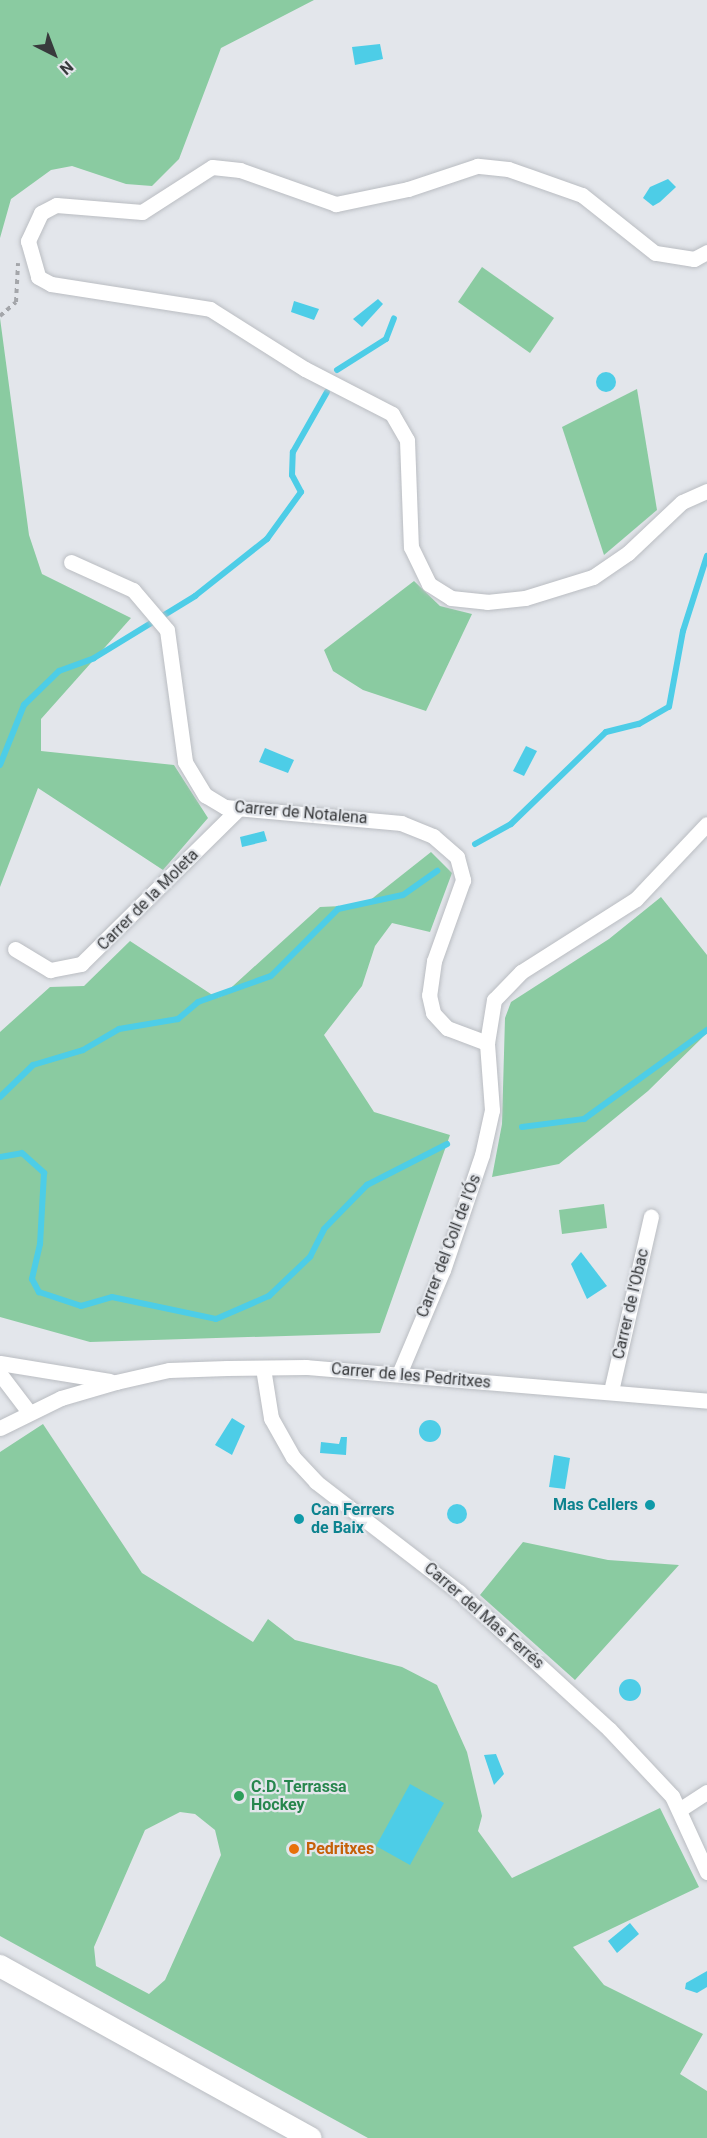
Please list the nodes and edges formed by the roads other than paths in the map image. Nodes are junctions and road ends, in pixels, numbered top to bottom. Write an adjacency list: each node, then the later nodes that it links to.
1 (707, 252): 2 (street)
2 (707, 491)
3 (71, 562): 4 (street, Carrer de Notalena)
4 (238, 808): 6 (street, Carrer de la Moleta); 7 (street, Carrer de Notalena)
5 (707, 824): 7 (street, Carrer del Coll de l'Ós)
6 (15, 949)
7 (488, 1043): 12 (street, Carrer del Coll de l'Ós)
8 (651, 1217): 14 (street, Carrer de l'Obac)
9 (0, 1363): 13 (street, Carrer de les Pedritxes)
10 (263, 1368): 12 (street, Carrer de les Pedritxes); 13 (street, Carrer de les Pedritxes); 19 (street, Carrer del Mas Ferrés)
11 (0, 1374): 16 (street)
12 (399, 1374): 14 (street, Carrer de les Pedritxes)
13 (116, 1382): 16 (street, Carrer de les Pedritxes)
14 (611, 1391): 15 (street, Carrer de les Pedritxes)
15 (707, 1401)
16 (29, 1412): 17 (street, Carrer de les Pedritxes)
17 (0, 1428)
18 (707, 1792): 19 (street)
19 (679, 1810): 20 (street, Carrer del Mas Ferrés)
20 (707, 1872)
21 (0, 1966): 22 (street)
22 (310, 2138)

